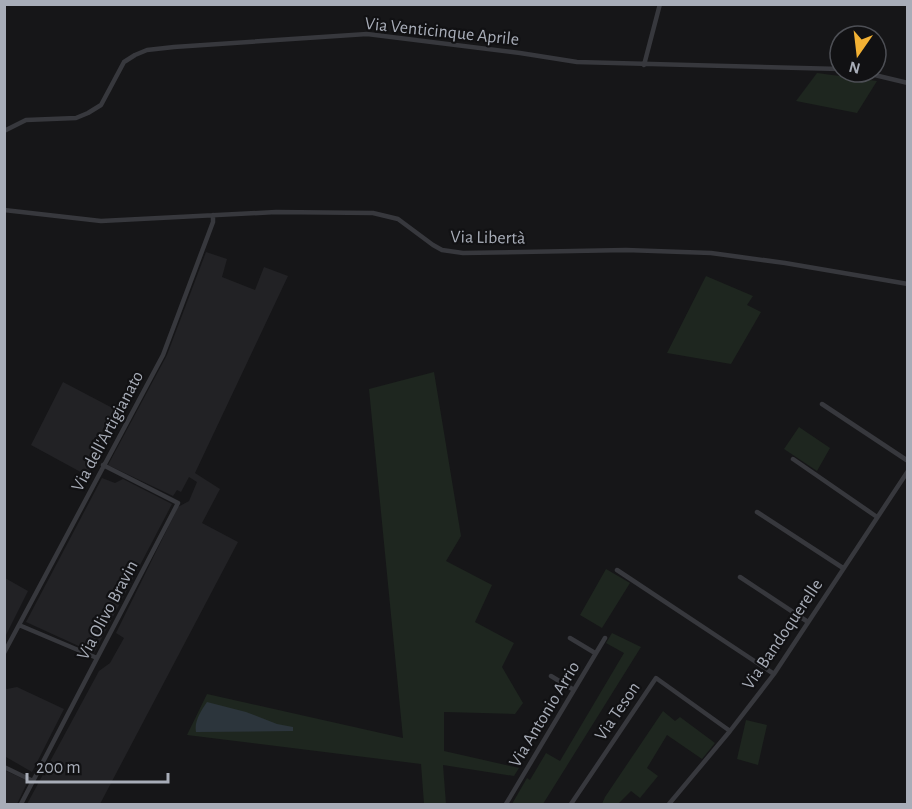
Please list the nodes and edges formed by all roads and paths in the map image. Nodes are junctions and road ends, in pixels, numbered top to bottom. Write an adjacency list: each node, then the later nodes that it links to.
1 (660, 4): 2 (street)
2 (644, 65): 3 (street, Via Venticinque Aprile); 6 (street, Via Venticinque Aprile)
3 (828, 69)
4 (888, 78): 5 (street)
5 (908, 82)
6 (4, 131)
7 (4, 210): 8 (street, Via Libertà)
8 (213, 215): 9 (street, Via Libertà); 13 (street, Via dell'Artigianato)
9 (908, 284)
10 (822, 405): 12 (street)
11 (793, 459): 16 (street)
12 (908, 461)
13 (103, 465): 21 (street, Via dell'Artigianato); 26 (street, Via Olivo Bravin)
14 (908, 471): 16 (street, Via Bandoquerelle)
15 (757, 512): 17 (street)
16 (877, 517): 17 (street, Via Bandoquerelle)
17 (843, 568): 20 (street, Via Bandoquerelle)
18 (617, 570): 27 (street)
19 (740, 577): 20 (street)
20 (808, 622): 27 (street, Via Bandoquerelle)
21 (19, 625): 24 (street, Via dell'Artigianato); 26 (street)
22 (570, 638): 25 (street)
23 (604, 638): 25 (street, Via Antonio Arrio)
24 (4, 653)
25 (596, 653): 29 (street, Via Antonio Arrio)
26 (97, 658): 32 (street, Via Olivo Bravin)
27 (774, 674): 30 (street, Via Bandoquerelle)
28 (551, 676): 29 (street)
29 (574, 690): 34 (street, Via Antonio Arrio)
30 (730, 731): 35 (street, Via Teson); 36 (street, Via Bandoquerelle)
31 (4, 767): 32 (street)
32 (33, 781): 33 (street, Via Olivo Bravin)
33 (21, 804)
34 (506, 804)
35 (571, 804)
36 (669, 804)

